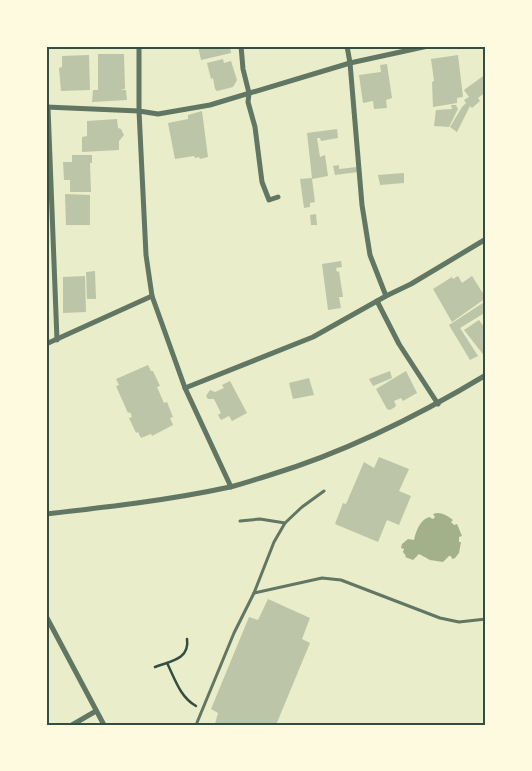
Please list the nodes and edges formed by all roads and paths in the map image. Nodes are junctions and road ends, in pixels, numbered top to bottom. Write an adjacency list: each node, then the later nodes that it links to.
1 (139, 46): 8 (street)
2 (241, 46): 6 (street)
3 (347, 46): 5 (street)
4 (428, 46): 5 (street)
5 (350, 63): 6 (street); 12 (street)
6 (249, 93): 8 (street); 9 (street)
7 (47, 107): 8 (street); 14 (street)
8 (139, 111): 11 (street)
9 (278, 197)
10 (486, 239): 12 (street)
11 (152, 296): 14 (street); 17 (street)
12 (386, 296): 13 (street)
13 (377, 301): 17 (street); 18 (street)
14 (57, 340): 15 (street)
15 (46, 344)
16 (486, 375): 18 (street)
17 (184, 388): 19 (street)
18 (438, 404): 19 (street)
19 (231, 487): 21 (street)
20 (324, 491): 23 (lane)
21 (46, 514)
22 (240, 522): 23 (lane)
23 (284, 523): 24 (lane)
24 (254, 593): 26 (lane); 30 (lane)
25 (46, 616): 31 (street)
26 (486, 619)
27 (187, 638): 28 (path)
28 (167, 662): 29 (path); 30 (path)
29 (155, 667)
30 (203, 708): 34 (lane)
31 (96, 711): 32 (street); 33 (street)
32 (72, 725)
33 (104, 725)
34 (196, 725)

